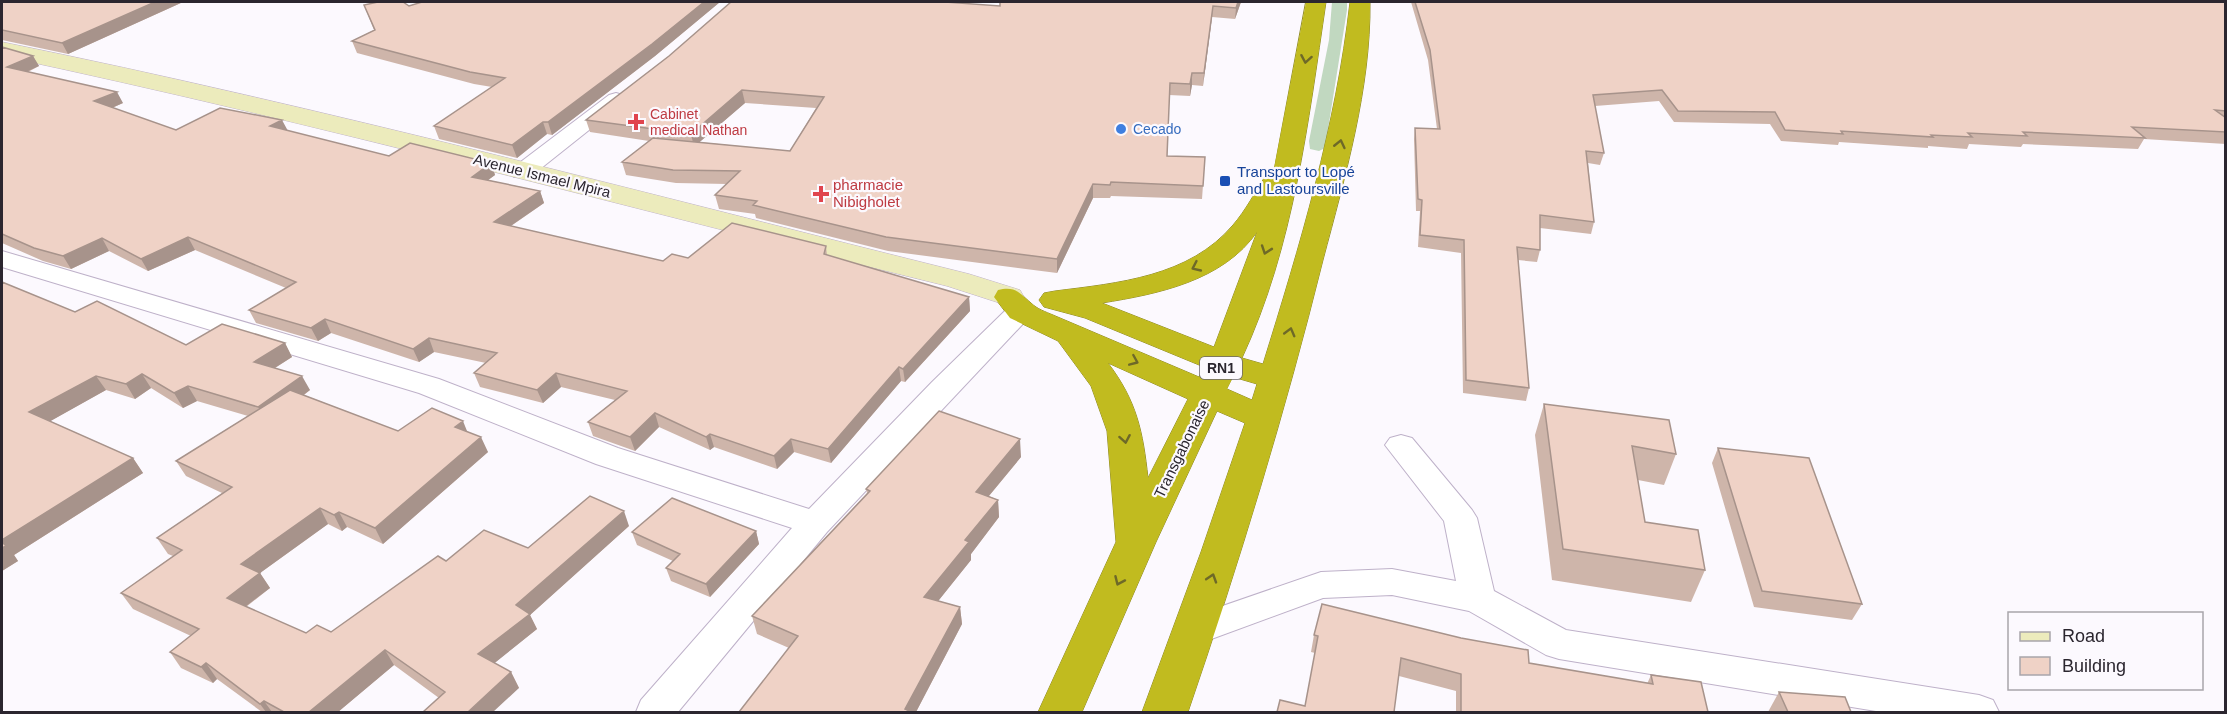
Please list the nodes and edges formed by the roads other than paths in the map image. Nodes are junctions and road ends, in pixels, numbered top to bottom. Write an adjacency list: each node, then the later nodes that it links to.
1 (1316, 2): 5 (highway, Transgabonaise / RN1, one-way to 5)
2 (1360, 2): 12 (highway, one-way to 2)
3 (2, 49): 6 (main road, Avenue Ismael Mpira)
4 (635, 84): 6 (street)
5 (1289, 162): 8 (highway, one-way to 8); 11 (highway, Transgabonaise / RN1, one-way to 11)
6 (522, 172): 9 (main road, Avenue Ismael Mpira)
7 (2, 259): 16 (street)
8 (1055, 300): 9 (highway); 11 (highway)
9 (1015, 304): 10 (highway); 16 (street)
10 (1068, 333): 13 (highway, one-way to 13); 17 (highway, one-way to 17)
11 (1224, 363): 12 (highway); 13 (highway, Transgabonaise / RN1)
12 (1277, 379): 14 (highway)
13 (1209, 394): 14 (highway); 17 (highway, Transgabonaise / RN1)
14 (1263, 418): 19 (highway, one-way to 14)
15 (1401, 445): 18 (street)
16 (815, 523): 20 (street)
17 (1136, 542): 21 (highway, Transgabonaise / RN1, one-way to 21)
18 (1478, 599): 19 (street); 23 (street)
19 (1195, 630): 22 (highway)
20 (655, 712)
21 (1060, 712)
22 (1165, 712)
23 (1979, 712)

